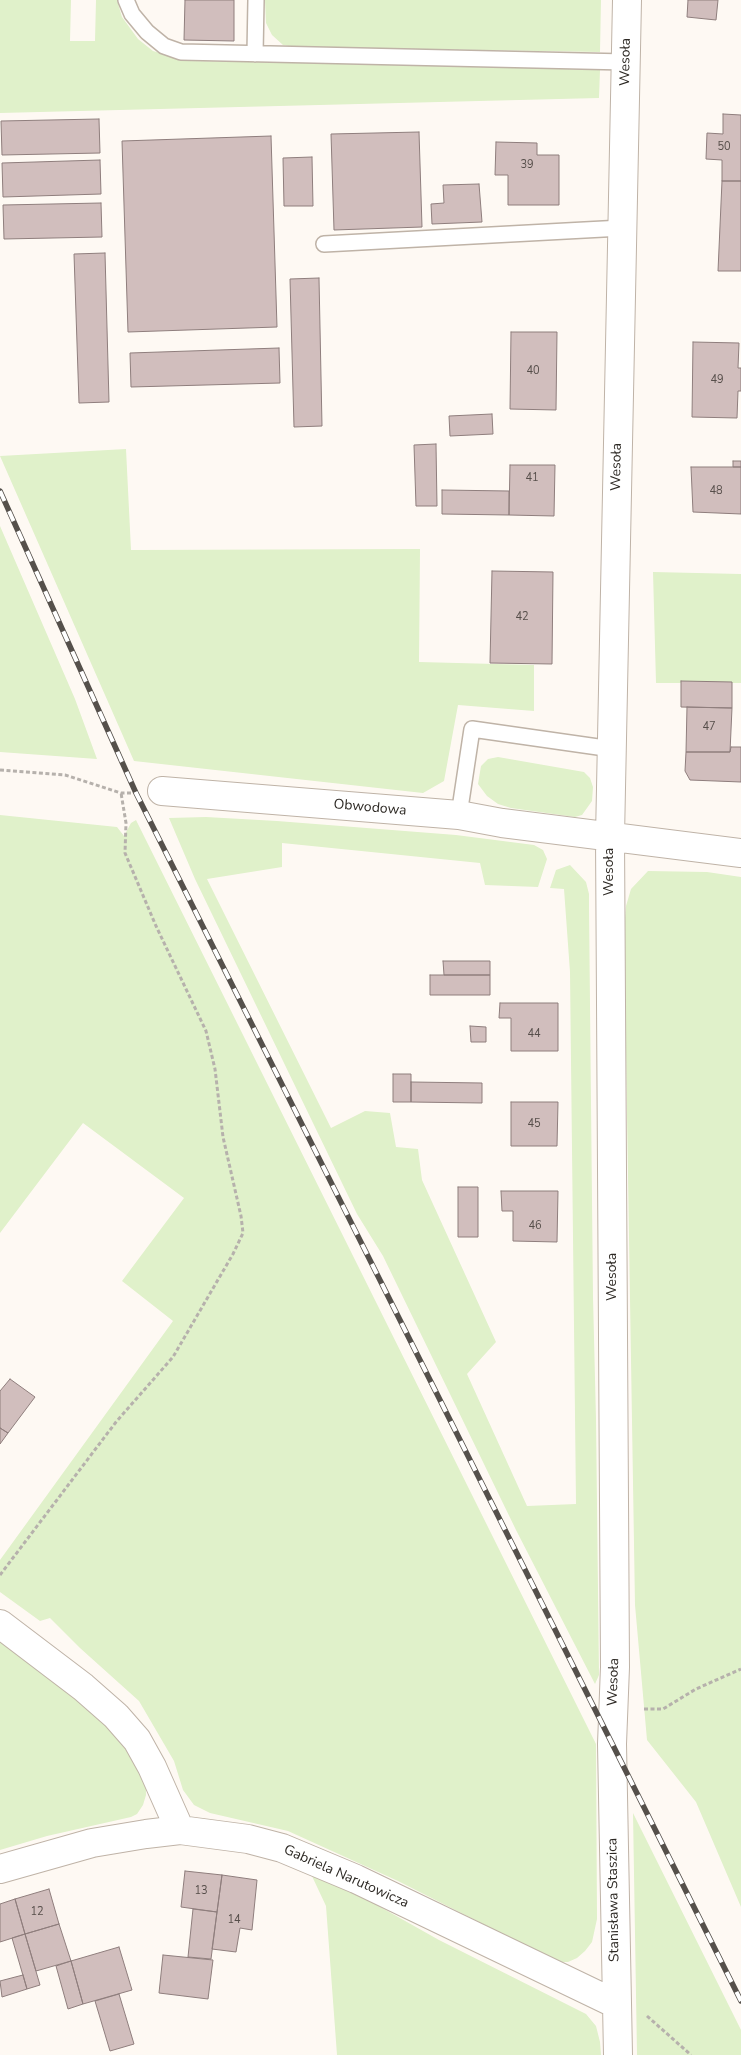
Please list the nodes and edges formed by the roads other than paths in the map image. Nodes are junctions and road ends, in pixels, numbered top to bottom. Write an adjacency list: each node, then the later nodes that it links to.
1 (126, 0): 4 (lane)
2 (256, 0): 4 (lane)
3 (627, 0): 5 (street, Wesoła)
4 (256, 54): 5 (lane)
5 (626, 62): 6 (street, Wesoła)
6 (622, 228): 7 (lane); 8 (street, Wesoła)
7 (324, 244)
8 (612, 749): 10 (lane); 11 (street, Wesoła)
9 (162, 791): 10 (street, Obwodowa)
10 (459, 815): 11 (street, Obwodowa)
11 (610, 837): 12 (street, Obwodowa); 14 (street, Wesoła)
12 (741, 853)
13 (0, 1624): 15 (street)
14 (612, 1744): 17 (street, Stanisława Staszica)
15 (180, 1830): 16 (street, Gabriela Narutowicza); 17 (street, Gabriela Narutowicza)
16 (0, 1869)
17 (616, 2004): 18 (street, Stanisława Staszica)
18 (618, 2055)

